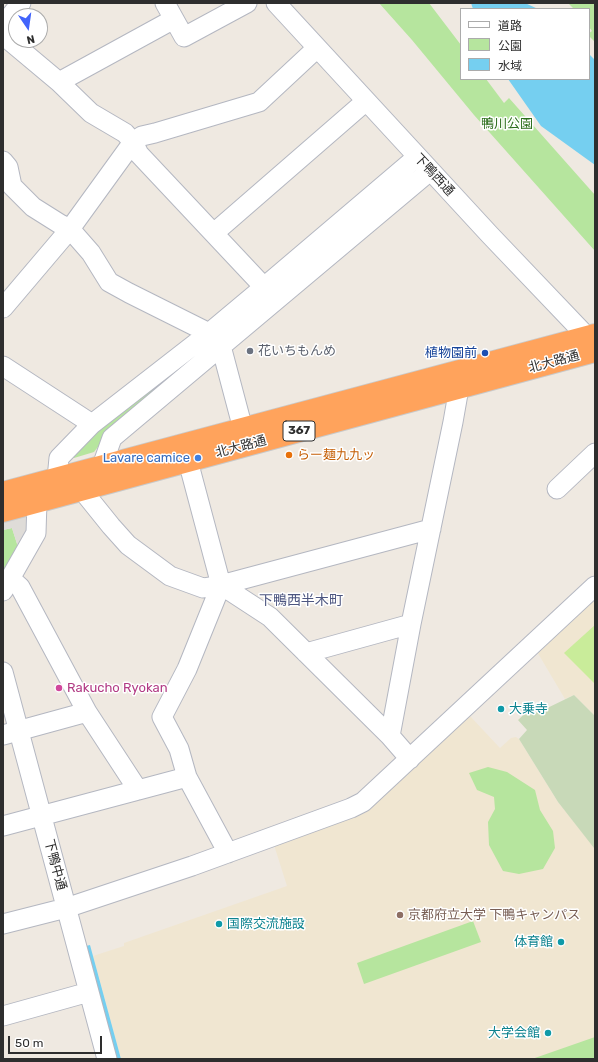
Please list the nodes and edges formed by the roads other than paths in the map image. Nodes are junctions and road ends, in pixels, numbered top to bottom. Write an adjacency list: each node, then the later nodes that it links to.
1 (21, 3): 5 (street)
2 (248, 3): 4 (street)
3 (276, 3): 7 (street, 下鴨西通)
4 (169, 11): 8 (street)
5 (3, 25)
6 (3, 35): 8 (street)
7 (317, 48): 9 (street, 下鴨西通); 10 (street)
8 (59, 82): 10 (street)
9 (366, 101): 11 (street, 下鴨西通); 15 (street)
10 (133, 142): 14 (street); 15 (street)
11 (417, 156): 13 (street, 下鴨西通); 16 (street)
12 (3, 160): 14 (street)
13 (430, 171): 17 (street); 20 (street, 下鴨西通)
14 (70, 229): 18 (street); 19 (street)
15 (214, 233): 16 (street)
16 (264, 287): 17 (street); 19 (street)
17 (281, 295): 19 (street)
18 (3, 308)
19 (215, 340): 23 (street); 24 (street); 27 (street)
20 (593, 342): 22 (highway, 北大路通 / 367); 24 (highway, 北大路通 / 367)
21 (3, 366): 23 (street)
22 (458, 388): 26 (highway, 北大路通 / 367); 34 (street)
23 (92, 424): 28 (street)
24 (243, 429): 27 (highway, 北大路通 / 367)
25 (595, 453): 29 (street)
26 (188, 461): 30 (highway, 北大路通 / 367); 36 (street)
27 (102, 466): 28 (highway, 北大路通 / 367)
28 (57, 478): 31 (highway, 北大路通 / 367)
29 (557, 488)
30 (82, 490): 32 (highway, 北大路通 / 367); 36 (street)
31 (3, 493)
32 (37, 502): 33 (highway, 北大路通 / 367); 35 (street)
33 (3, 511)
34 (431, 529): 36 (street); 38 (street)
35 (6, 584): 41 (street)
36 (221, 585): 39 (street); 45 (street)
37 (595, 586): 44 (street)
38 (411, 624): 39 (street); 43 (street)
39 (306, 653): 43 (street)
40 (3, 672): 42 (street, 下鴨中通)
41 (87, 712): 42 (street); 46 (street)
42 (11, 732): 47 (street, 下鴨中通)
43 (390, 736): 44 (street)
44 (410, 759): 49 (street)
45 (187, 777): 46 (street); 49 (street)
46 (138, 790): 47 (street)
47 (42, 816): 48 (street); 50 (street, 下鴨中通)
48 (3, 826)
49 (228, 853): 50 (street)
50 (66, 908): 51 (street); 52 (street, 下鴨中通)
51 (3, 924)
52 (89, 992): 53 (street); 54 (street, 下鴨中通)
53 (3, 1016)
54 (107, 1059)

